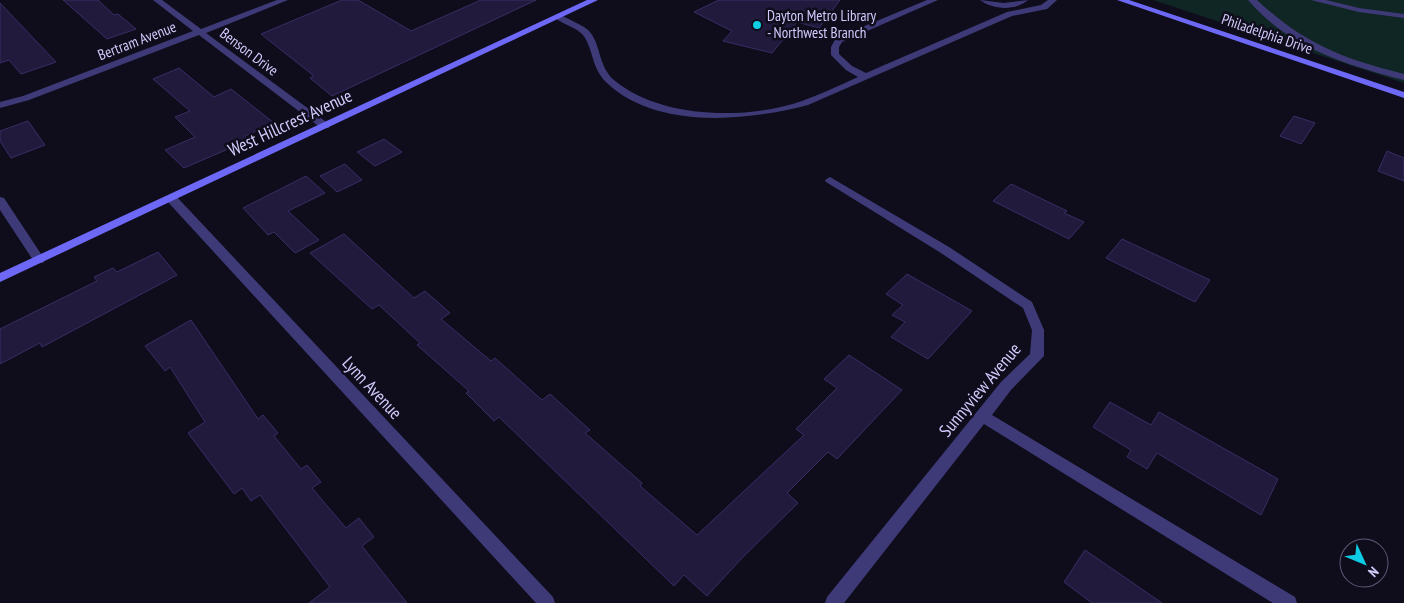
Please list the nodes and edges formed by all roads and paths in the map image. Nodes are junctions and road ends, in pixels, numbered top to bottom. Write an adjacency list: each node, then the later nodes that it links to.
1 (157, 0): 15 (street, Benson Drive)
2 (284, 0): 15 (street, Bertram Avenue)
3 (594, 0): 14 (street, West Hillcrest Avenue)
4 (934, 0): 16 (street)
5 (984, 0): 11 (street)
6 (1024, 0): 11 (street)
7 (1053, 0): 12 (street)
8 (1121, 0): 18 (street, Philadelphia Drive)
9 (1252, 0): 17 (street)
10 (1315, 0): 13 (street)
11 (1011, 4): 12 (street)
12 (1021, 12): 16 (street)
13 (1404, 16)
14 (558, 17): 16 (street); 20 (street, West Hillcrest Avenue)
15 (199, 32): 19 (street, Bertram Avenue); 20 (street, Benson Drive)
16 (866, 77)
17 (1404, 77)
18 (1404, 95)
19 (0, 105)
20 (325, 126): 22 (street, West Hillcrest Avenue)
21 (830, 180): 26 (street, Sunnyview Avenue)
22 (172, 198): 24 (street, West Hillcrest Avenue); 27 (street, Lynn Avenue)
23 (0, 201): 24 (street)
24 (39, 260): 25 (street, West Hillcrest Avenue)
25 (0, 278)
26 (982, 416): 28 (street, Sunnyview Avenue); 29 (street)
27 (547, 603)
28 (833, 603)
29 (1289, 603)

